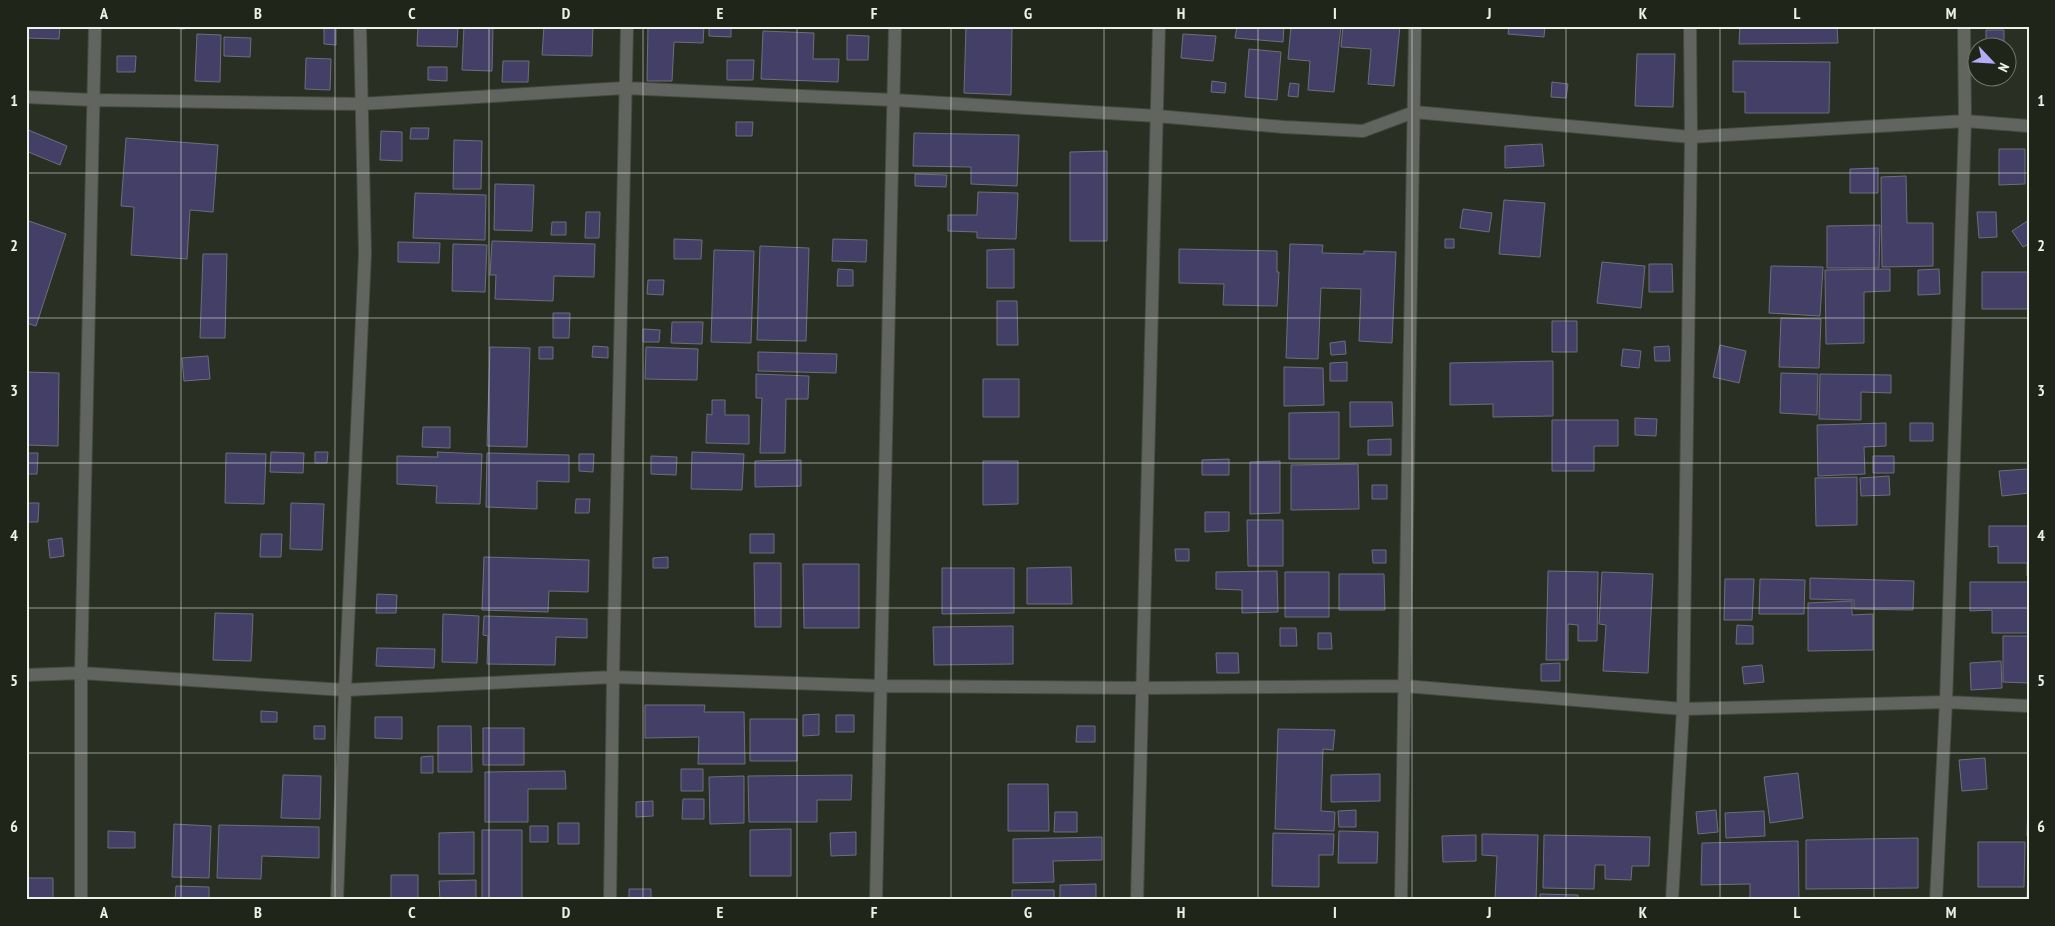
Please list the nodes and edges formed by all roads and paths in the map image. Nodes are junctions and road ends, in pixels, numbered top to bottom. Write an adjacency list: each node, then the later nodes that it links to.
1 (95, 26): 11 (street)
2 (360, 26): 13 (street)
3 (627, 26): 9 (street)
4 (895, 26): 12 (street)
5 (1159, 26): 15 (street)
6 (1415, 26): 14 (street)
7 (1690, 26): 18 (street)
8 (1964, 26): 16 (street)
9 (624, 88): 12 (street); 13 (street); 21 (street)
10 (26, 97): 11 (street)
11 (93, 100): 13 (street); 19 (street)
12 (894, 100): 15 (street); 22 (street)
13 (361, 104): 25 (street)
14 (1414, 112): 15 (street); 18 (street); 23 (street)
15 (1157, 116): 24 (street)
16 (1965, 121): 17 (street); 18 (street); 26 (street)
17 (2029, 126)
18 (1691, 137): 28 (street)
19 (81, 673): 20 (street); 25 (street); 29 (street)
20 (26, 675)
21 (613, 677): 22 (street); 25 (street); 31 (street)
22 (880, 686): 24 (street); 32 (street)
23 (1404, 686): 24 (street); 28 (street); 34 (street)
24 (1143, 688): 33 (street)
25 (345, 690): 30 (street)
26 (1946, 702): 27 (street); 28 (street); 36 (street)
27 (2029, 706)
28 (1683, 709): 35 (street)
29 (81, 900)
30 (337, 900)
31 (610, 900)
32 (876, 900)
33 (1137, 900)
34 (1401, 900)
35 (1672, 900)
36 (1936, 900)

